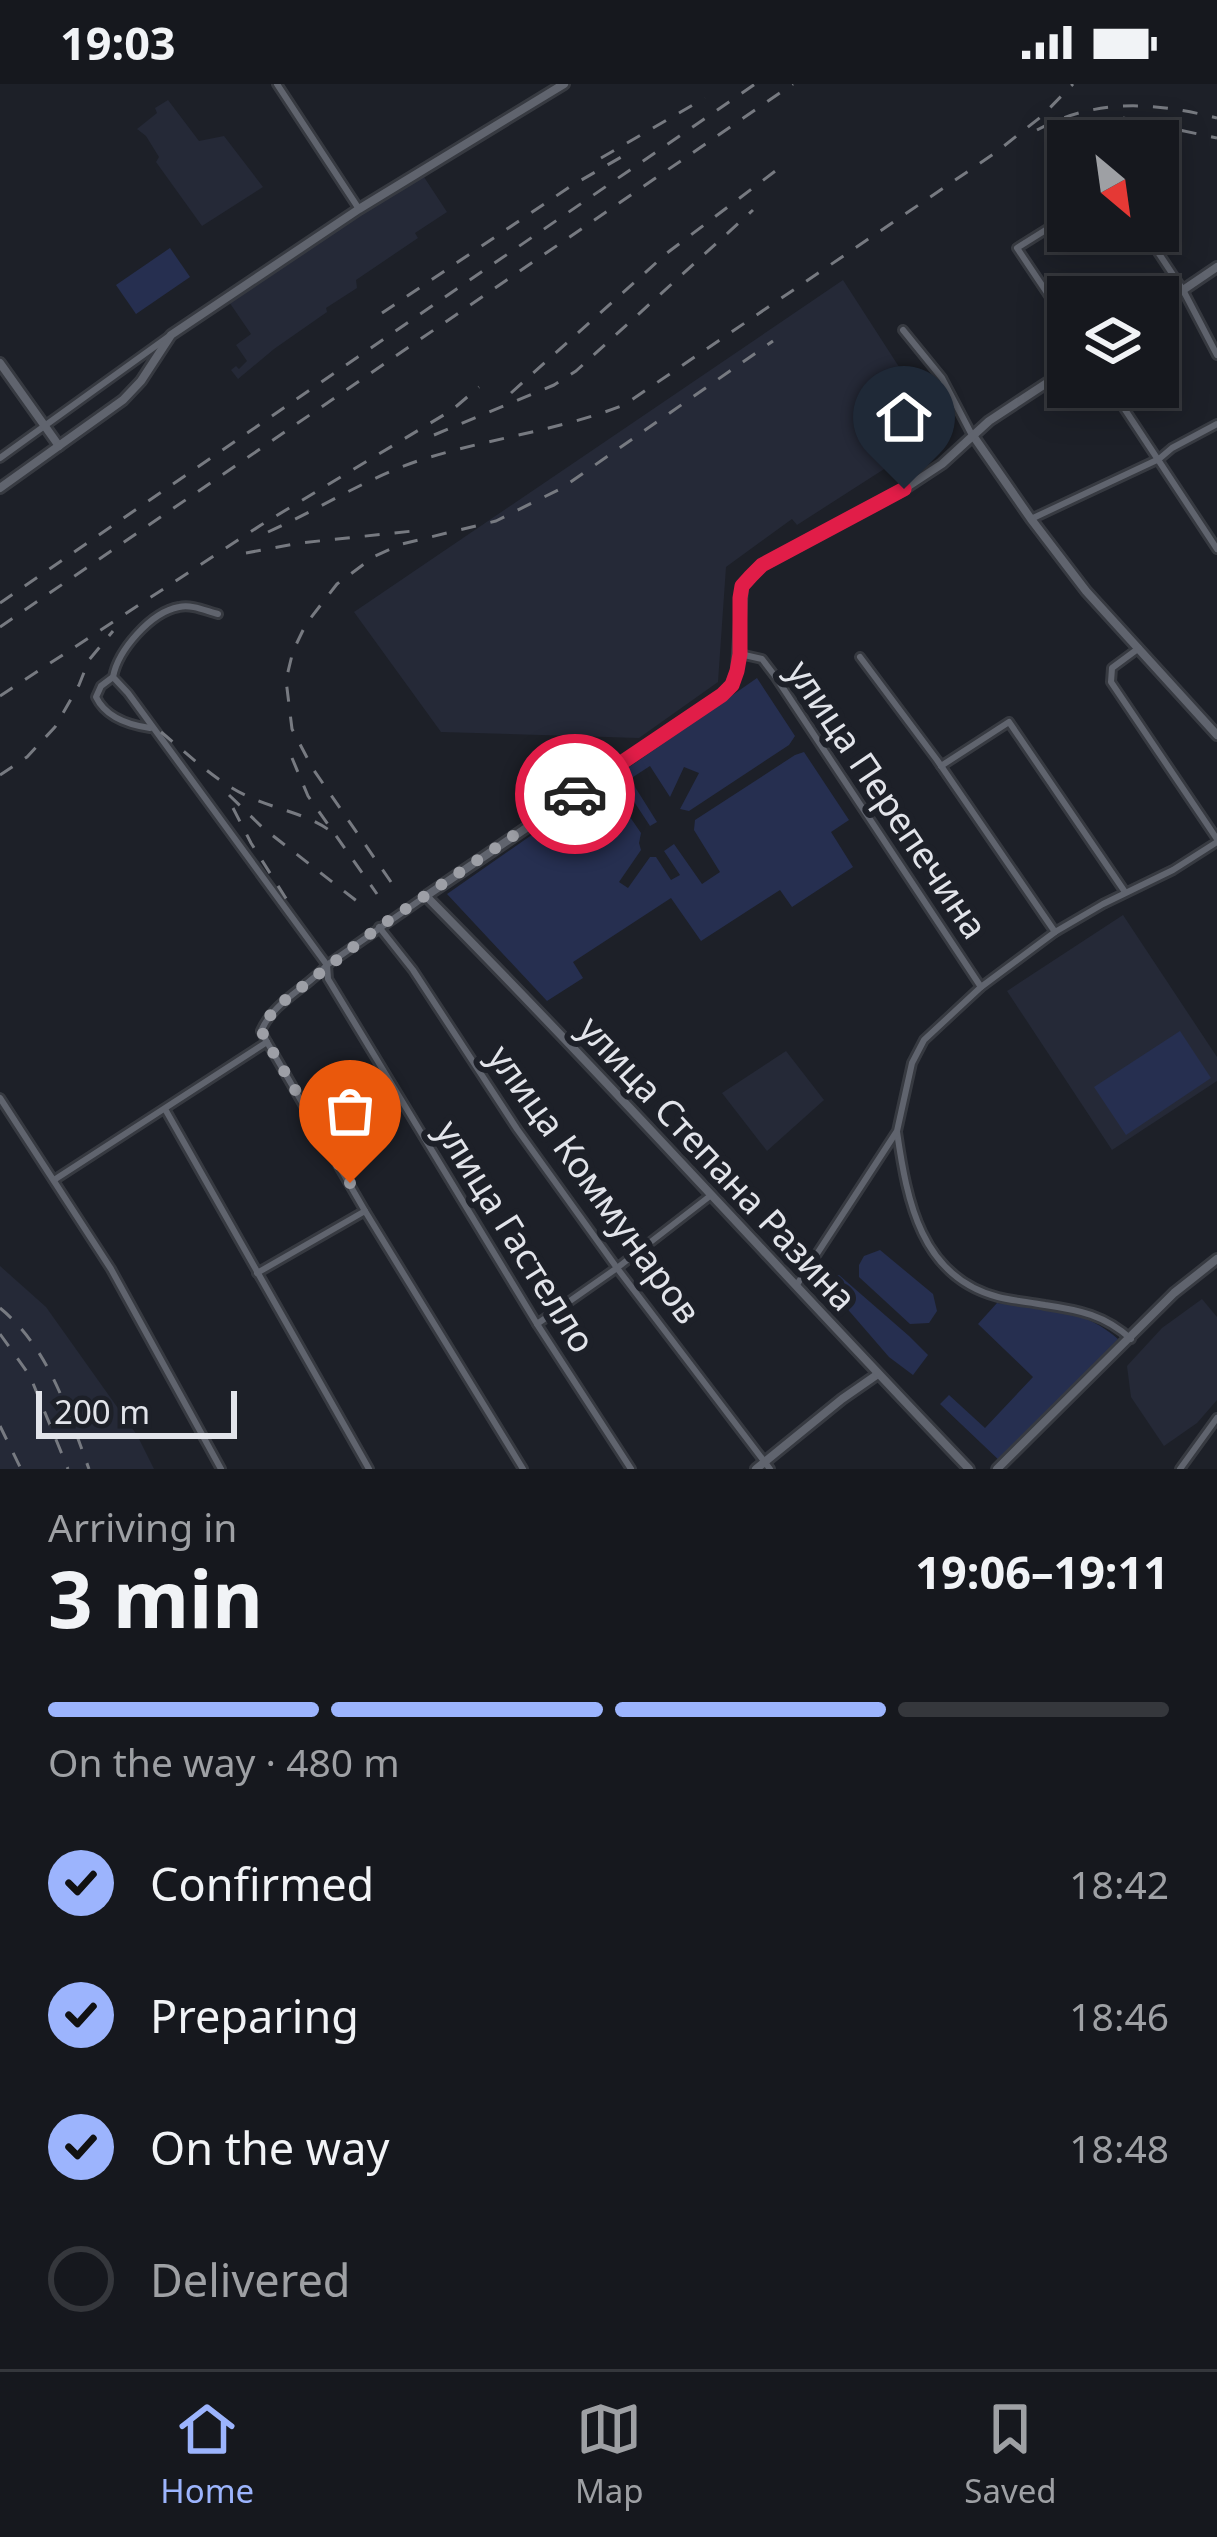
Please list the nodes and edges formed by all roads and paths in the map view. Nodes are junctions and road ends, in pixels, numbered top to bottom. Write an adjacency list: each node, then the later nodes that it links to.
1 (277, 84): 3 (street)
2 (564, 84): 3 (main road)
3 (358, 209): 11 (main road)
4 (1047, 229): 8 (street)
5 (1158, 252): 7 (street)
6 (1217, 267): 7 (main road)
7 (1183, 290): 9 (main road); 12 (street)
8 (1047, 293)
9 (1179, 293)
10 (903, 330): 18 (street)
11 (171, 335): 17 (street); 19 (main road)
12 (1217, 355)
13 (0, 363): 17 (main road)
14 (1047, 382): 18 (main road)
15 (1125, 408): 21 (street)
16 (1217, 424): 21 (street)
17 (45, 427): 19 (main road); 20 (street)
18 (974, 437): 23 (main road); 27 (main road)
19 (59, 446): 22 (main road)
20 (0, 458)
21 (1160, 459): 23 (street); 24 (street)
22 (0, 488)
23 (1030, 519): 26 (main road)
24 (1217, 549)
25 (218, 614): 29 (street)
26 (1139, 649): 31 (main road); 33 (street)
27 (740, 654): 35 (main road); 39 (street, улица Перепечина)
28 (860, 657): 32 (street)
29 (113, 676): 30 (street, улица Гастелло); 30 (street)
30 (152, 728): 38 (street, улица Гастелло)
31 (1217, 735)
32 (941, 766): 34 (street); 37 (street)
33 (1217, 841): 34 (street)
34 (1125, 892): 37 (street)
35 (426, 896): 36 (street); 45 (main road, улица Степана Разина)
36 (379, 927): 38 (street); 48 (street, улица Коммунаров)
37 (1055, 932): 39 (street)
38 (327, 965): 40 (street); 51 (street, улица Гастелло)
39 (981, 987): 43 (street)
40 (267, 1042): 42 (street); 46 (street)
41 (0, 1098): 44 (street)
42 (165, 1109): 44 (street); 49 (street)
43 (897, 1131): 50 (street); 52 (street)
44 (54, 1180): 56 (street)
45 (710, 1196): 48 (street); 50 (main road, улица Степана Разина)
46 (365, 1211): 49 (street); 58 (street)
47 (1217, 1258): 52 (main road)
48 (617, 1268): 51 (street); 55 (street, улица Коммунаров)
49 (257, 1273): 57 (street)
50 (796, 1286): 53 (main road, улица Степана Разина)
51 (537, 1324): 59 (street, улица Гастелло)
52 (1131, 1339): 62 (main road)
53 (878, 1374): 55 (main road); 61 (main road, улица Степана Разина)
54 (1217, 1418): 63 (street)
55 (768, 1466): 60 (main road)
56 (221, 1469)
57 (369, 1469)
58 (523, 1469)
59 (632, 1469)
60 (756, 1469)
61 (969, 1469)
62 (997, 1469)
63 (1180, 1469)

